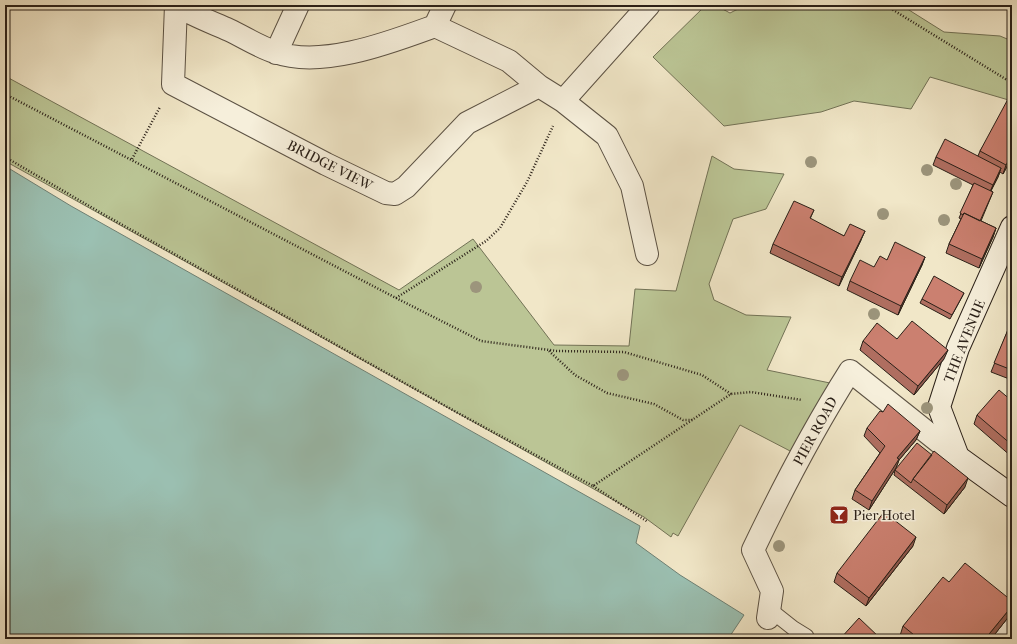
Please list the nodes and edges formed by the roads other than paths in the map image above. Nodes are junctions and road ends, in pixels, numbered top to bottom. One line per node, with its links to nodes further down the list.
1 (176, 5): 6 (street); 7 (street, BRIDGE VIEW)
2 (298, 5): 6 (street)
3 (445, 5): 5 (street)
4 (649, 5): 8 (street)
5 (435, 26): 6 (street); 7 (street)
6 (276, 53)
7 (539, 86): 8 (street)
8 (563, 101): 10 (street)
9 (1012, 228): 11 (street, THE AVENUE)
10 (647, 254)
11 (958, 457): 12 (street); 13 (street, PIER ROAD)
12 (1012, 496)
13 (769, 614): 15 (lane)
14 (1012, 624): 16 (lane)
15 (805, 639)
16 (1000, 639)

